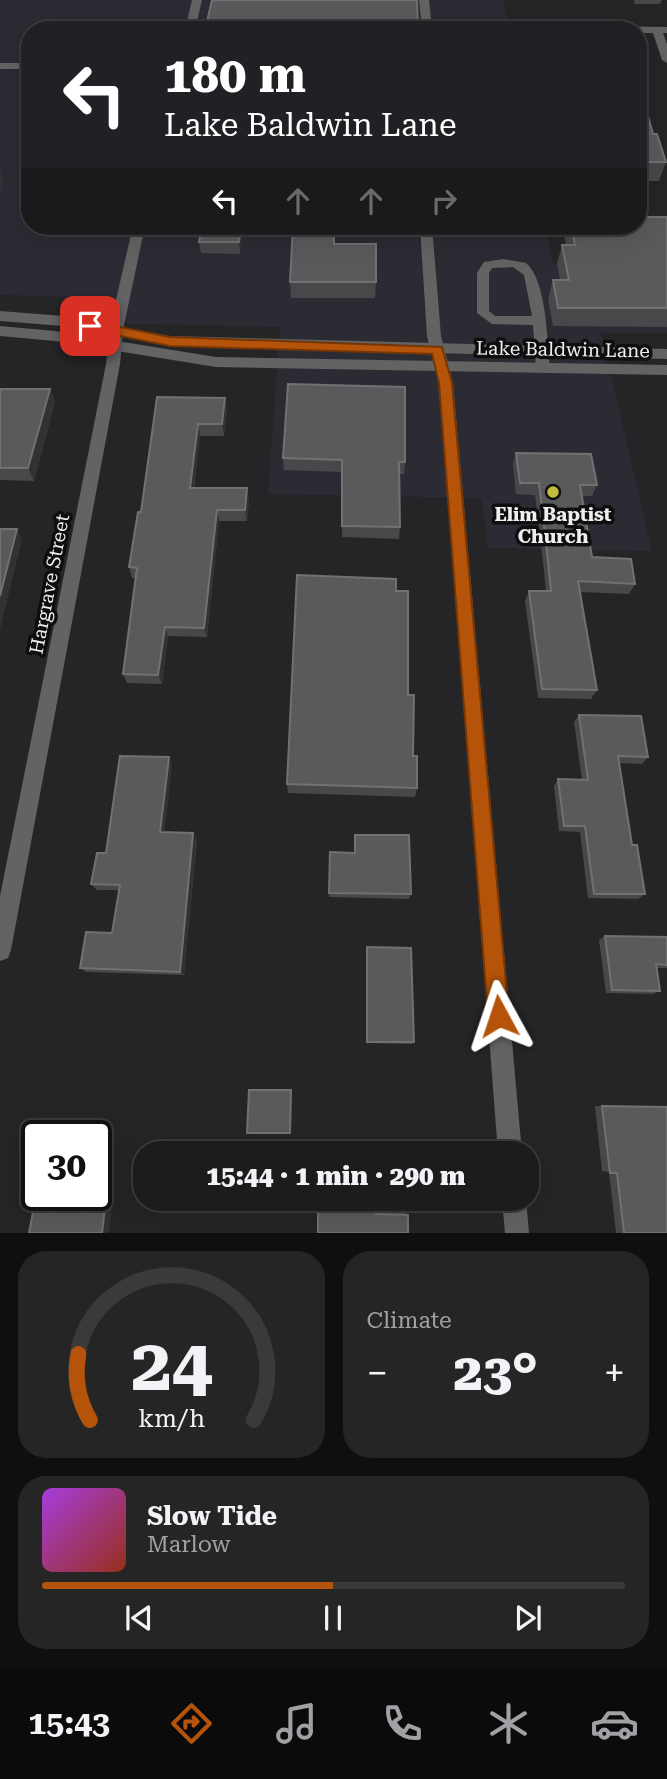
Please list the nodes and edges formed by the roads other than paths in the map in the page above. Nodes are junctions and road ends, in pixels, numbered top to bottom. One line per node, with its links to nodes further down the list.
1 (197, 0): 3 (lane)
2 (424, 0): 4 (lane)
3 (192, 21)
4 (426, 21)
5 (662, 30): 6 (street)
6 (667, 61)
7 (0, 66): 8 (lane)
8 (21, 66)
9 (137, 235): 14 (street, Hargrave Street)
10 (427, 235): 17 (street)
11 (0, 316): 14 (street, Lake Baldwin Lane)
12 (538, 321): 12 (lane); 15 (lane)
13 (0, 331): 14 (street, Lake Baldwin Lane)
14 (116, 338): 17 (street, Lake Baldwin Lane); 20 (street, Hargrave Street)
15 (541, 352): 16 (street, Lake Baldwin Lane); 17 (street, Lake Baldwin Lane); 18 (lane)
16 (667, 354)
17 (439, 358): 18 (street, Lake Baldwin Lane); 21 (street)
18 (543, 368): 19 (street, Lake Baldwin Lane)
19 (667, 370)
20 (0, 950)
21 (509, 1141)
22 (515, 1211): 23 (street)
23 (517, 1233)

